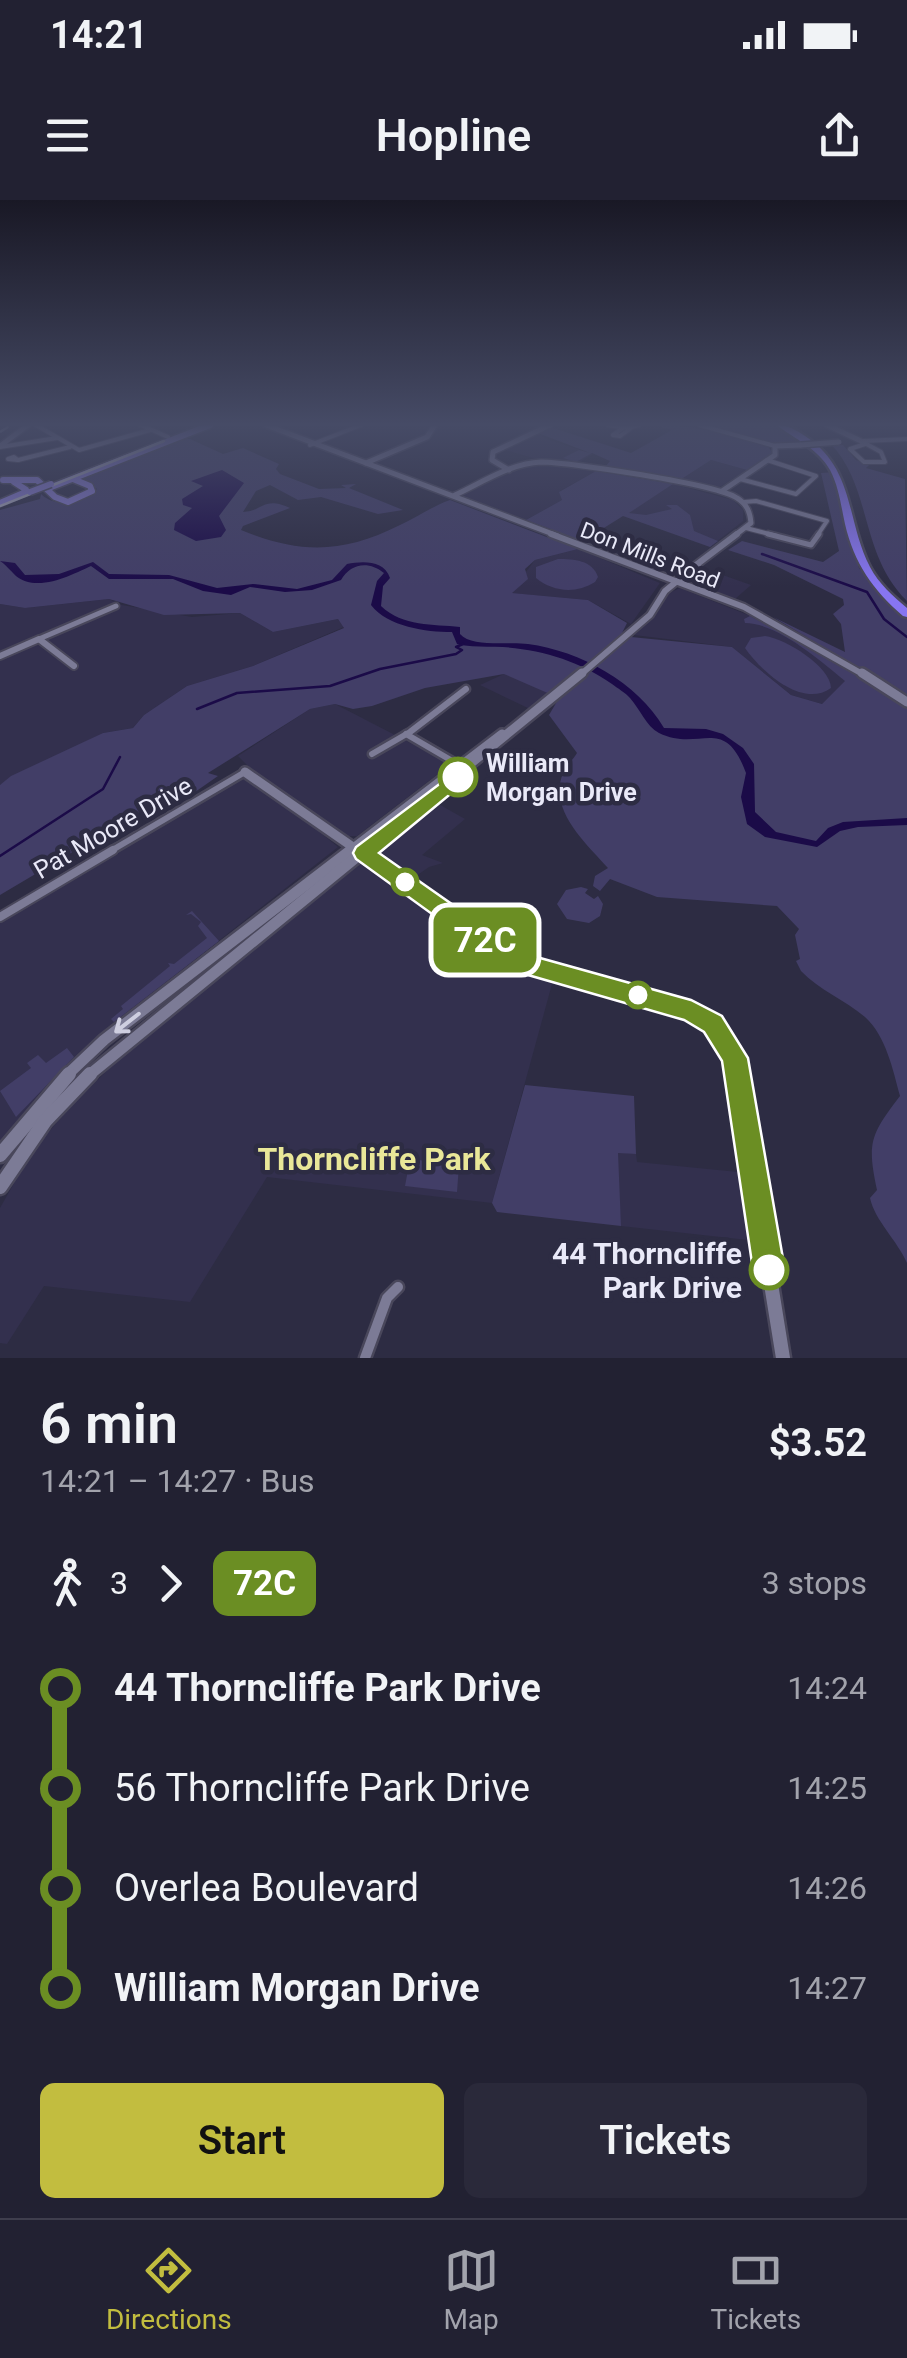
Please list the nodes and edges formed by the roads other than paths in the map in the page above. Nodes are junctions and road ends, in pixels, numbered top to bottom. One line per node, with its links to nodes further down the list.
1 (67, 479): 12 (main road)
2 (72, 479): 11 (main road); 12 (main road)
3 (404, 479): 18 (main road, Don Mills Road)
4 (406, 479): 14 (main road, Don Mills Road)
5 (485, 479): 14 (main road)
6 (656, 479): 13 (street)
7 (740, 479): 8 (street); 13 (main road)
8 (813, 479)
9 (839, 479): 21 (highway)
10 (847, 479): 20 (highway)
11 (2, 480): 16 (main road)
12 (50, 486): 16 (main road, bridge)
13 (722, 490): 15 (main road)
14 (453, 496): 18 (main road, Don Mills Road)
15 (744, 502): 17 (main road); 17 (street)
16 (0, 505)
17 (746, 528): 18 (main road)
18 (674, 581): 22 (street); 27 (main road, Don Mills Road)
19 (116, 606): 23 (street)
20 (907, 606)
21 (907, 614)
22 (627, 635): 30 (main road)
23 (40, 639): 24 (main road); 25 (street)
24 (0, 656)
25 (74, 666)
26 (465, 691): 28 (street)
27 (907, 702)
28 (406, 734): 29 (street); 30 (street)
29 (372, 754)
30 (463, 767): 32 (main road); 33 (main road)
31 (244, 772): 32 (main road); 34 (street, Pat Moore Drive)
32 (353, 846): 33 (main road); 35 (main road, one-way to 35)
33 (364, 853): 36 (main road); 39 (main road)
34 (0, 917)
35 (0, 1155)
36 (0, 1187)
37 (398, 1287): 38 (street)
38 (365, 1358)
39 (783, 1358)

